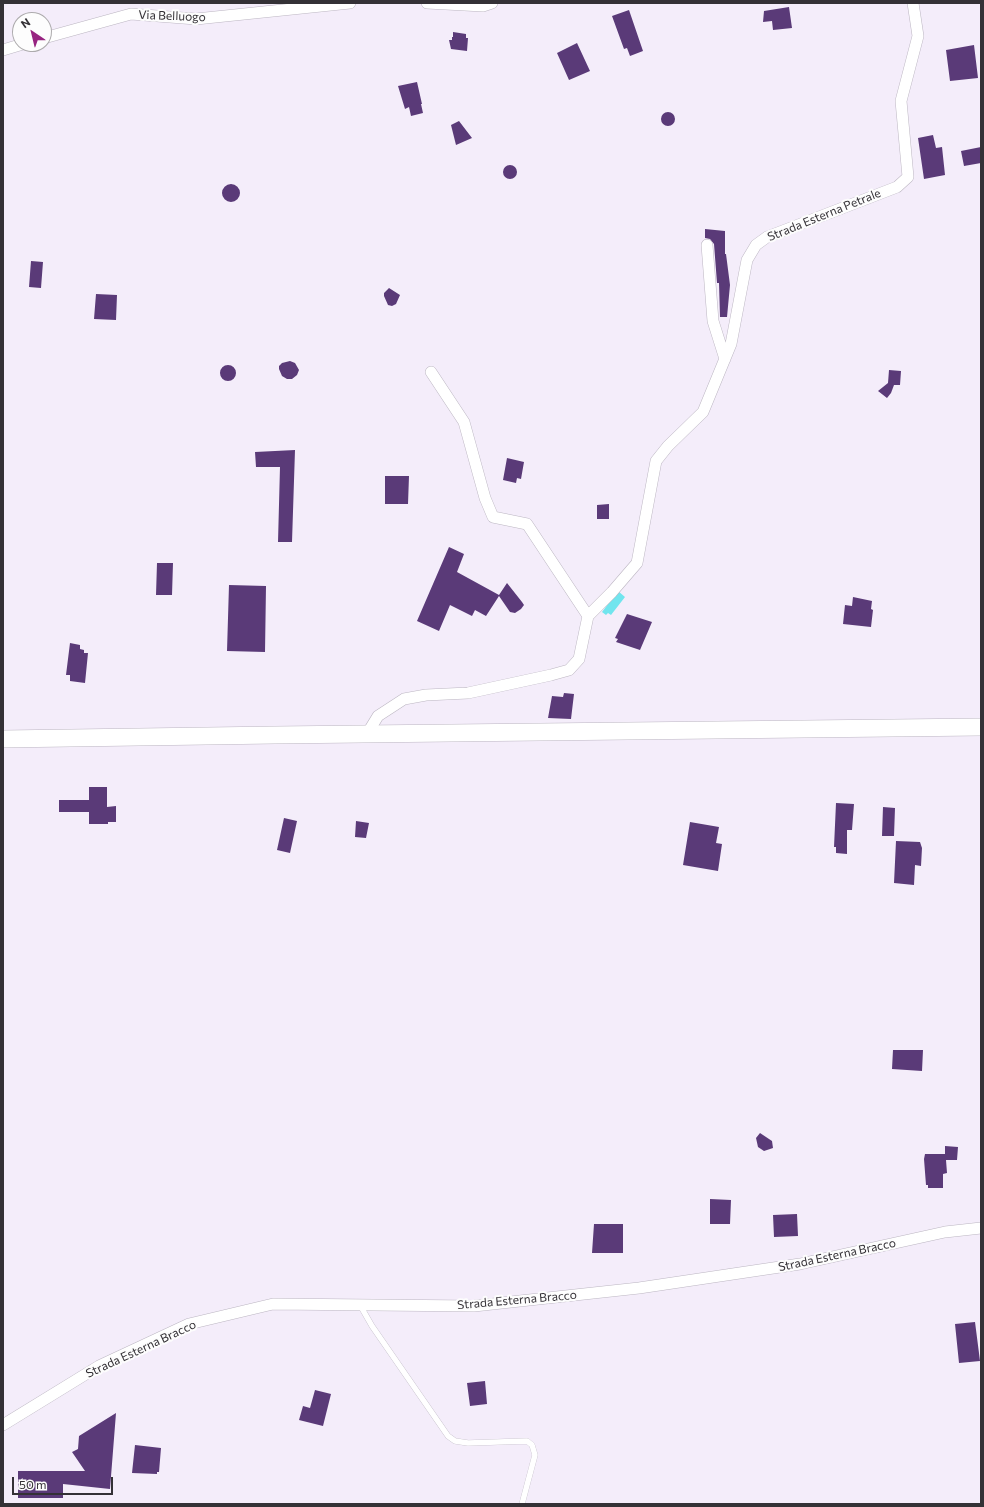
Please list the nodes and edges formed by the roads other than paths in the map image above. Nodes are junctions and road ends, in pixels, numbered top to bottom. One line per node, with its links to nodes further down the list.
1 (350, 3): 5 (street, Via Belluogo)
2 (427, 3): 3 (street)
3 (492, 3)
4 (913, 3): 7 (street, Strada Esterna Petrale)
5 (52, 36)
6 (707, 245): 7 (street)
7 (725, 359): 9 (street, Strada Esterna Petrale)
8 (431, 372): 9 (street)
9 (588, 616): 11 (street)
10 (981, 727): 11 (main road)
11 (367, 734): 12 (main road)
12 (3, 740)
13 (981, 1228): 14 (street, Strada Esterna Bracco)
14 (360, 1305): 15 (street, Strada Esterna Bracco); 16 (lane)
15 (3, 1425)
16 (522, 1504)

